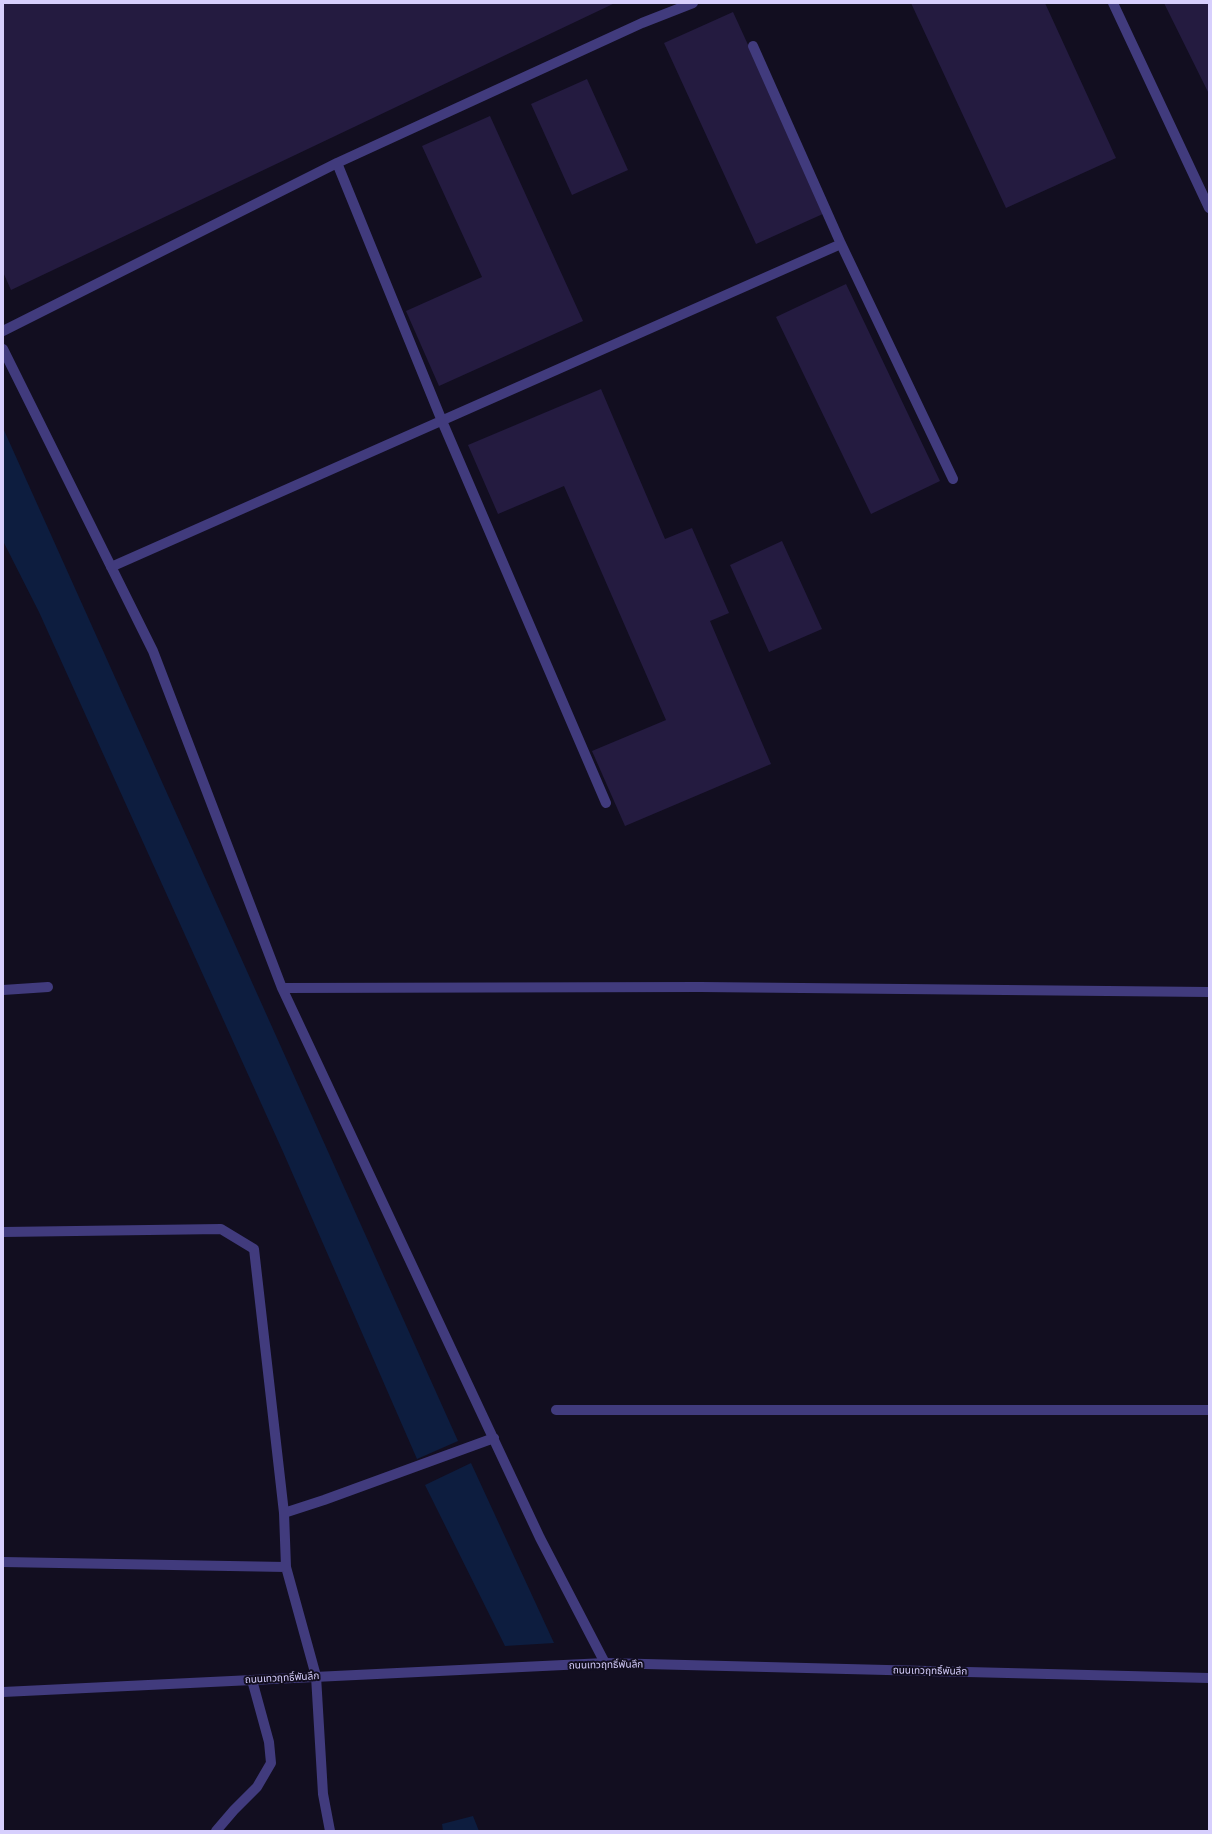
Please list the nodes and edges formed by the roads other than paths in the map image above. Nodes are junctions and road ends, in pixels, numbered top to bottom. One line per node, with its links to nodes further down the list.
1 (693, 3): 4 (street)
2 (1113, 3): 5 (street)
3 (753, 46): 6 (street)
4 (337, 163): 7 (street); 9 (street)
5 (1209, 208)
6 (841, 244): 9 (street); 10 (street)
7 (3, 331)
8 (3, 349): 11 (street)
9 (442, 421): 11 (street); 12 (street)
10 (953, 479)
11 (111, 567): 14 (street)
12 (606, 803)
13 (48, 988): 15 (street)
14 (282, 988): 16 (street); 20 (street)
15 (3, 990)
16 (1209, 992)
17 (3, 1232): 21 (street)
18 (556, 1410): 19 (street)
19 (1209, 1410)
20 (494, 1438): 21 (street); 24 (street)
21 (284, 1513): 23 (street)
22 (3, 1562): 23 (street)
23 (286, 1567): 25 (street)
24 (605, 1663): 25 (street, ถนนเทวฤทธิ์พันลึก); 26 (street, ถนนเทวฤทธิ์พันลึก)
25 (316, 1676): 27 (street, ถนนเทวฤทธิ์พันลึก); 30 (street)
26 (1209, 1678)
27 (252, 1680): 28 (street, ถนนเทวฤทธิ์พันลึก); 29 (street)
28 (3, 1692)
29 (216, 1831)
30 (330, 1831)

